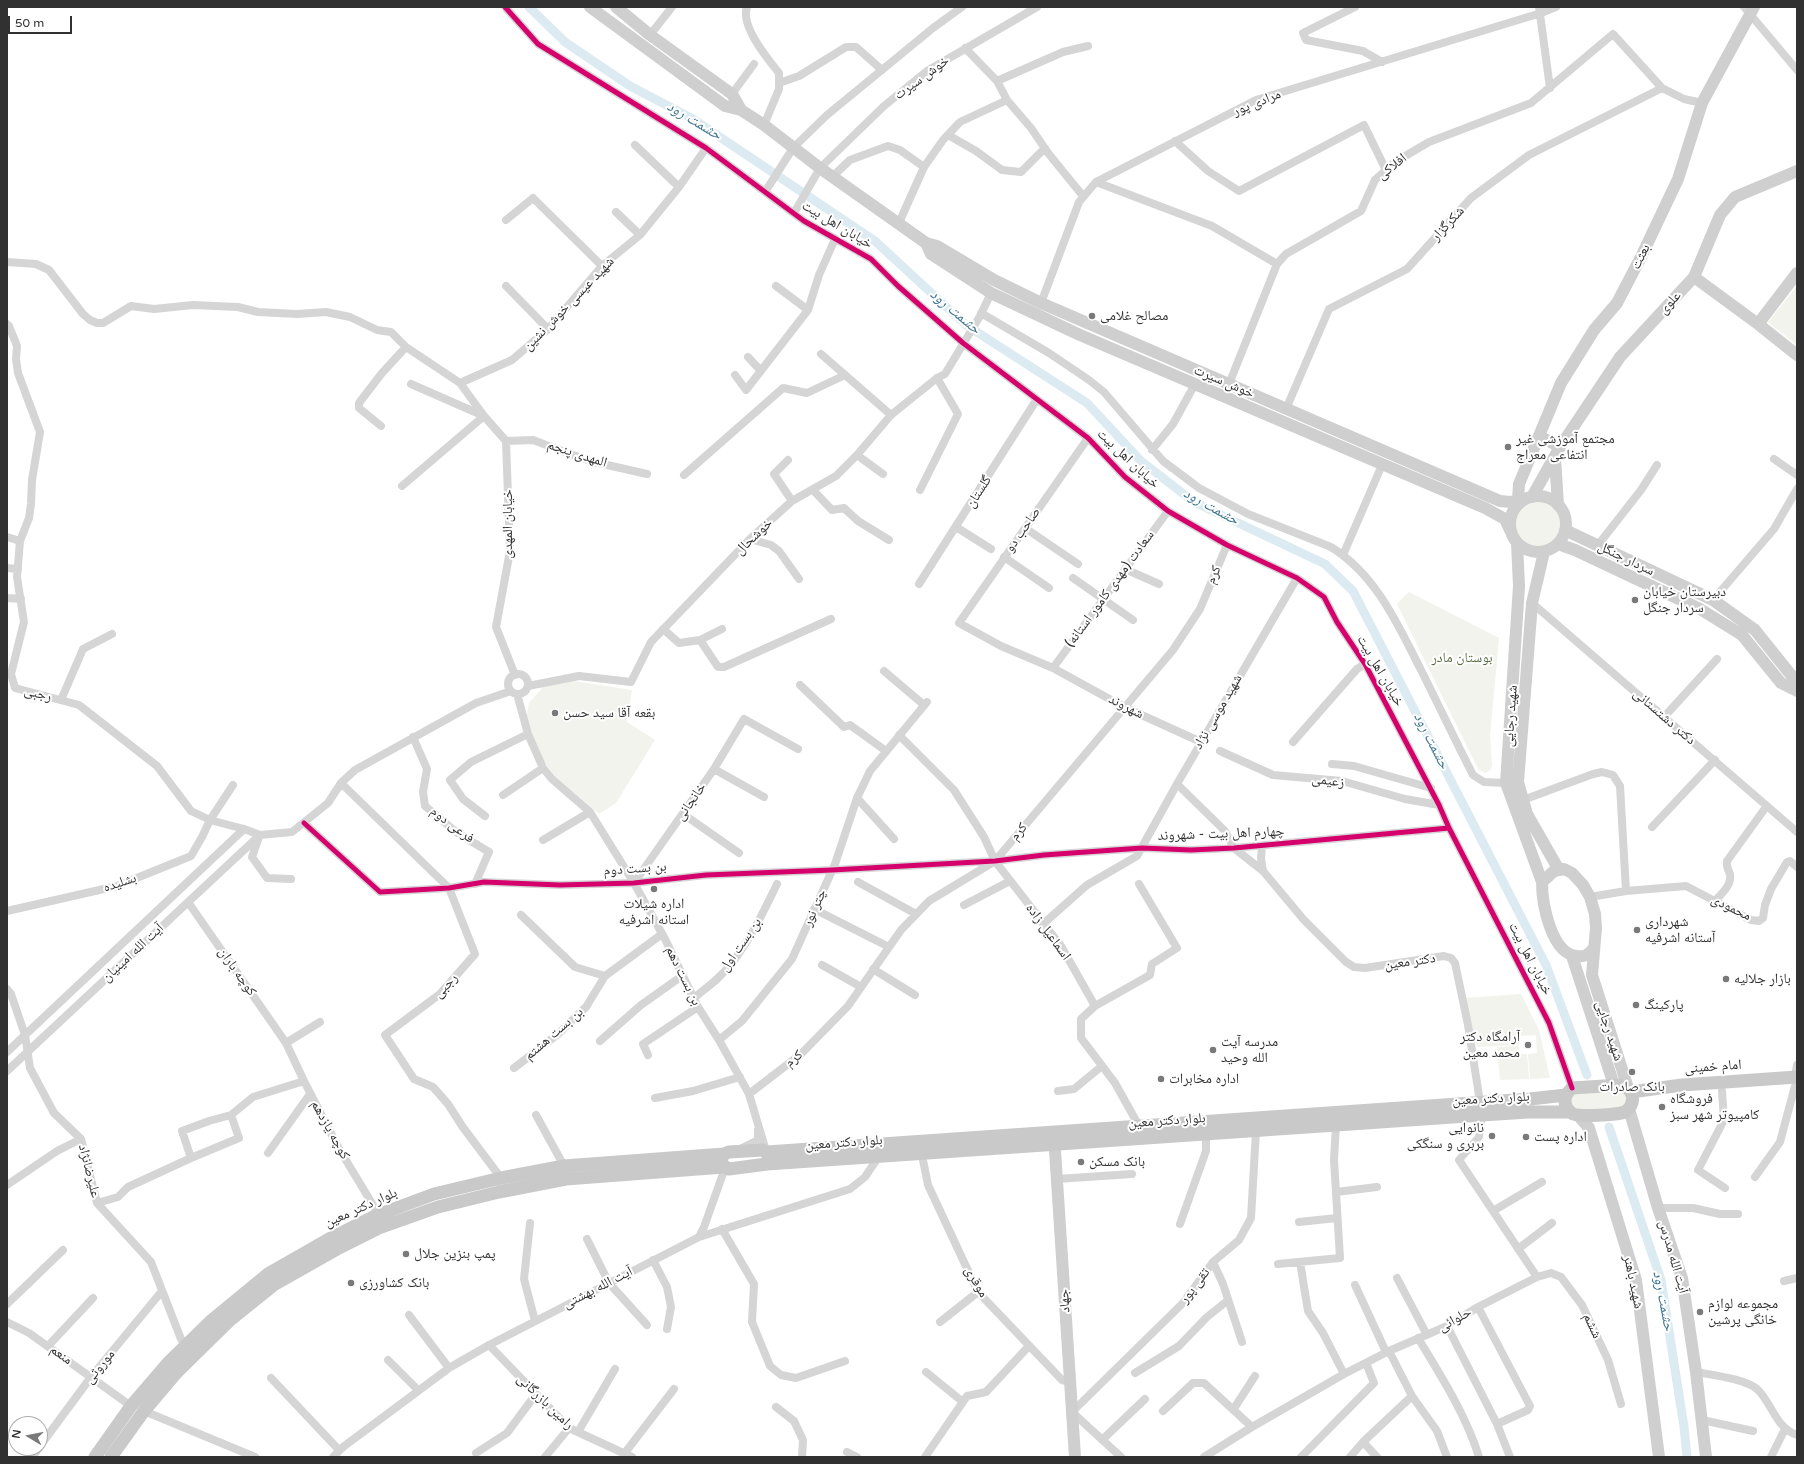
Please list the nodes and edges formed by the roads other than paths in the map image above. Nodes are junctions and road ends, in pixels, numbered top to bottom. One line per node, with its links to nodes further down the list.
1 (505, 7): 31 (street, خیابان اهل بیت)
2 (590, 7): 26 (main road, خوش سیرت)
3 (616, 7): 12 (main road, خوش سیرت)
4 (672, 7): 12 (street)
5 (747, 7): 20 (street)
6 (962, 7): 17 (street)
7 (1037, 7): 14 (street, خوش سیرت)
8 (1355, 7): 15 (street)
9 (1556, 7): 11 (street, مرادی پور)
10 (1750, 9): 18 (street); 25 (main road, بعثت)
11 (1540, 10): 15 (street, مرادی پور); 21 (street)
12 (650, 35): 23 (main road, خوش سیرت)
13 (1088, 46): 19 (street)
14 (965, 48): 19 (street); 35 (street, خوش سیرت)
15 (1382, 62): 29 (street, مرادی پور)
16 (754, 64): 23 (street)
17 (882, 70): 20 (street); 32 (street)
18 (1797, 70)
19 (997, 81): 24 (street)
20 (779, 83): 27 (street)
21 (1550, 88): 22 (street, افلاکی); 36 (street, افلاکی)
22 (1662, 88): 25 (street); 78 (street, شکرگزار)
23 (732, 94): 26 (main road, خوش سیرت)
24 (1007, 100): 28 (street); 33 (street)
25 (1702, 103): 82 (main road, بعثت)
26 (741, 110): 27 (main road, خوش سیرت)
27 (764, 125): 32 (main road, خوش سیرت)
28 (948, 135): 33 (street); 34 (street)
29 (1175, 141): 36 (street); 39 (street, مرادی پور)
30 (635, 145): 40 (street)
31 (706, 148): 40 (street, شهید عیسی خوش نشین); 41 (street, خیابان اهل بیت)
32 (793, 148): 35 (main road, خوش سیرت); 41 (street)
33 (1044, 148): 42 (street)
34 (924, 166): 38 (street); 46 (street)
35 (820, 168): 38 (main road, خوش سیرت); 44 (street)
36 (1386, 170): 51 (street, افلاکی)
37 (1797, 171): 54 (main road, علوی)
38 (832, 176): 46 (main road, خوش سیرت)
39 (1096, 182): 42 (street, مرادی پور); 51 (street)
40 (679, 187): 47 (street, شهید عیسی خوش نشین)
41 (765, 192): 44 (street, خیابان اهل بیت)
42 (1083, 196): 58 (street, مرادی پور)
43 (616, 212): 47 (street)
44 (794, 213): 48 (street, خیابان اهل بیت)
45 (506, 220): 52 (street)
46 (898, 225): 49 (main road, خوش سیرت)
47 (640, 235): 52 (street, شهید عیسی خوش نشین)
48 (835, 239): 59 (street); 64 (street, خیابان اهل بیت)
49 (926, 243): 57 (main road, خوش سیرت); 58 (main road, خوش سیرت)
50 (7, 262): 65 (street)
51 (1277, 264): 76 (street, افلاکی)
52 (602, 266): 63 (street, شهید عیسی خوش نشین)
53 (1797, 272): 62 (main road)
54 (1694, 277): 62 (main road); 86 (main road, علوی)
55 (506, 286): 63 (street)
56 (776, 286): 59 (street)
57 (991, 293): 60 (street, خوشحال); 75 (main road, خوش سیرت)
58 (1041, 303): 76 (main road, خوش سیرت)
59 (808, 310): 69 (street)
60 (981, 314): 64 (street, خوشحال); 85 (street)
61 (7, 324): 113 (street, رجبی)
62 (1758, 324): 67 (main road)
63 (548, 329): 73 (street, شهید عیسی خوش نشین)
64 (965, 340): 72 (street, خوشحال); 77 (street, خیابان اهل بیت)
65 (406, 347): 73 (street); 81 (street)
66 (821, 354): 71 (street)
67 (1797, 355)
68 (748, 357): 69 (street)
69 (761, 371): 70 (street)
70 (735, 375)
71 (845, 375): 79 (street); 94 (street)
72 (937, 378): 79 (street, خوشحال); 100 (street)
73 (460, 383): 80 (street)
74 (411, 384): 80 (street)
75 (1195, 384): 85 (street); 91 (main road, خوش سیرت)
76 (1229, 384): 78 (main road, خوش سیرت)
77 (1037, 399): 83 (street, خیابان اهل بیت); 106 (street, گلستان)
78 (1286, 409): 96 (main road, خوش سیرت)
79 (891, 415): 87 (street, خوشحال)
80 (484, 416): 84 (street); 97 (street)
81 (381, 426)
82 (1539, 436): 86 (main road); 102 (main road, بعثت)
83 (1088, 438): 105 (street, خیابان اهل بیت); 107 (street, صاحب دو)
84 (506, 441): 92 (street, المهدی پنجم); 149 (street, خيابان المهدی)
85 (1152, 450): 120 (street)
86 (1558, 452): 102 (main road, علوی); 104 (main road)
87 (857, 456): 93 (street); 99 (street, خوشحال)
88 (788, 460): 103 (street)
89 (1774, 460): 95 (street)
90 (1657, 465): 117 (street)
91 (1382, 466): 101 (main road, خوش سیرت); 120 (street)
92 (647, 474)
93 (883, 474)
94 (684, 475)
95 (1797, 475)
96 (1450, 479): 101 (main road); 102 (main road, خوش سیرت)
97 (402, 486)
98 (1797, 489): 135 (street)
99 (813, 490): 103 (street, خوشحال); 112 (street)
100 (920, 490)
101 (1444, 491): 108 (main road, خوش سیرت)
102 (1526, 498): 104 (main road); 108 (main road)
103 (792, 500): 111 (street, خوشحال)
104 (1558, 505): 109 (main road)
105 (1168, 511): 116 (street, خیابان اهل بیت); 125 (street, سعادت (مهدی کامور استانه))
106 (956, 527): 118 (street); 129 (street, گلستان)
107 (1025, 528): 121 (street, صاحب دو); 122 (street)
108 (1510, 530): 114 (main road)
109 (1565, 530): 115 (main road); 117 (main road, سردار جنگل)
110 (7, 537): 113 (street)
111 (750, 539): 128 (street); 140 (street, خوشحال)
112 (889, 540)
113 (20, 541): 124 (street, رجبی)
114 (1517, 543): 119 (main road); 171 (main road, شهید رجایی)
115 (1558, 544): 119 (main road); 153 (main road)
116 (1227, 545): 127 (street, خیابان اهل بیت); 156 (street, کرم)
117 (1598, 545): 135 (main road, سردار جنگل)
118 (991, 549)
119 (1544, 552): 136 (main road, شهید رجایی)
120 (1343, 555): 171 (street)
121 (1004, 557): 131 (street); 139 (street, صاحب دو)
122 (1078, 564)
123 (7, 568): 124 (street)
124 (18, 569): 133 (street, رجبی)
125 (1125, 569): 130 (street); 134 (street, سعادت (مهدی کامور استانه))
126 (1073, 578): 134 (street)
127 (1297, 578): 146 (street, خیابان اهل بیت); 161 (street, شهید موسی نژاد)
128 (799, 579)
129 (919, 584)
130 (1158, 584)
131 (1049, 588)
132 (7, 598): 133 (street)
133 (21, 599): 145 (street, رجبی)
134 (1102, 600): 138 (street); 147 (street, سعادت (مهدی کامور استانه))
135 (1713, 600): 150 (main road, سردار جنگل)
136 (1532, 603): 157 (street, دکتر دشتستانی); 178 (main road, شهید رجایی)
137 (831, 619): 143 (street)
138 (1133, 620)
139 (958, 623): 147 (street, شهروند)
140 (664, 629): 143 (street); 152 (street, خوشحال)
141 (722, 629): 143 (street)
142 (112, 634): 155 (street)
143 (700, 640)
144 (1716, 659): 157 (street)
145 (11, 661): 155 (street, رجبی)
146 (1365, 664): 162 (street); 174 (street, خیابان اهل بیت)
147 (1053, 668): 156 (street, شهروند)
148 (884, 671): 159 (street, چتر نور)
149 (515, 675): 152 (street); 154 (street)
150 (1797, 678)
151 (800, 685): 165 (street)
152 (528, 686): 154 (street)
153 (1797, 691)
154 (514, 692): 158 (street, بن بست دهم); 160 (street, رجبی)
155 (61, 700): 184 (street, رجبی)
156 (1124, 707): 161 (street, شهروند); 197 (street, کرم)
157 (1664, 717): 166 (street, دکتر دشتستانی)
158 (528, 734): 168 (street, بن بست دهم); 183 (street)
159 (899, 735): 165 (street, چتر نور); 197 (street, اسماعیل زاده)
160 (414, 737): 170 (street, رجبی); 207 (street, فرعی دوم)
161 (1201, 742): 172 (street, شهید موسی نژاد)
162 (1293, 742)
163 (798, 749): 169 (street, خانجانی)
164 (1220, 751): 179 (street, زعیمی)
165 (886, 752): 177 (street, چتر نور)
166 (1715, 760): 180 (street, دکتر دشتستانی); 186 (street)
167 (1332, 764): 174 (street)
168 (543, 768): 175 (street); 181 (street, بن بست دهم)
169 (714, 768): 176 (street); 182 (street, خانجانی)
170 (341, 782): 185 (street, رجبی); 210 (street, رجبی)
171 (1506, 783): 205 (main road, شهید رجایی)
172 (1177, 784): 194 (street, شهید موسی نژاد); 195 (street)
173 (233, 785): 184 (street, بشلیده)
174 (1431, 788): 179 (street, خیابان اهل بیت)
175 (503, 795)
176 (764, 797)
177 (857, 798): 191 (street); 199 (street, چتر نور)
178 (1523, 800): 201 (main road, شهید رجایی); 211 (street)
179 (1439, 805): 187 (street, خیابان اهل بیت)
180 (1766, 807): 189 (street, دکتر دشتستانی); 213 (street)
181 (590, 812): 192 (street); 206 (street, بن بست دهم)
182 (683, 814): 196 (street); 206 (street, خانجانی)
183 (485, 816)
184 (210, 820): 188 (street, رجبی); 217 (street, بشلیده)
185 (304, 823): 190 (street, رجبی); 210 (street, بن بست دوم)
186 (1652, 827)
187 (1449, 828): 193 (street, چهارم اهل بیت - شهروند); 251 (street, خیابان اهل بیت)
188 (244, 829): 190 (street, رجبی); 236 (street, آیت الله امینیان)
189 (1796, 830)
190 (260, 835): 202 (street); 214 (street, آیت الله امینیان)
191 (894, 839)
192 (543, 840)
193 (1262, 847): 195 (street, چهارم اهل بیت - شهروند); 200 (street)
194 (1142, 848): 195 (street, چهارم اهل بیت - شهروند); 197 (street, چهارم اهل بیت - شهروند); 220 (street, شهید موسی نژاد)
195 (1234, 848): 200 (street, دکتر معین)
196 (739, 853)
197 (995, 861): 199 (street, بن بست دوم); 203 (street, اسماعیل زاده); 218 (street, کرم)
198 (1797, 867): 213 (street, محمودی)
199 (832, 870): 206 (street, بن بست دوم); 216 (street, چتر نور)
200 (1263, 870): 257 (street, دکتر معین)
201 (1559, 870): 205 (main road); 212 (main road, شهید رجایی)
202 (291, 879)
203 (1010, 881): 215 (street); 220 (street, اسماعیل زاده)
204 (858, 882): 218 (street)
205 (1542, 882): 224 (main road, شهید رجایی)
206 (634, 883): 207 (street, بن بست دوم); 221 (street, بن بست دهم)
207 (475, 884): 210 (street, بن بست دوم)
208 (777, 884): 232 (street, بن بست اول)
209 (1139, 884): 233 (street)
210 (449, 888): 278 (street, رجبی)
211 (1626, 891): 212 (street, محمودی); 213 (street, محمودی)
212 (1590, 897): 223 (main road, شهید رجایی)
213 (1716, 900)
214 (188, 902): 239 (street, کوچه باران); 240 (street, آیت الله امینیان)
215 (964, 905)
216 (814, 910): 222 (street); 237 (street, چتر نور)
217 (7, 911)
218 (916, 914): 222 (street, کرم)
219 (521, 915): 227 (street)
220 (1043, 924): 233 (street, اسماعیل زاده)
221 (662, 934): 227 (street, بن بست هشتم); 228 (street, بن بست دهم)
222 (889, 946): 226 (street, کرم)
223 (1593, 949): 224 (main road); 255 (main road, شهید رجایی)
224 (1572, 956): 249 (main road, شهید رجایی)
225 (822, 965): 229 (street)
226 (873, 969): 229 (street, کرم); 231 (street)
227 (605, 976): 244 (street, بن بست هشتم)
228 (682, 976): 232 (street, بن بست دهم); 238 (street)
229 (861, 987): 254 (street, کرم)
230 (7, 990): 236 (street, علیرضانژاد)
231 (915, 995)
232 (694, 998): 234 (street, بن بست دهم)
233 (1095, 1006): 243 (street)
234 (698, 1007): 237 (street, بن بست دهم); 242 (street)
235 (320, 1022): 239 (street)
236 (24, 1035): 240 (street, علیرضانژاد); 241 (street, آیت الله امینیان)
237 (719, 1040): 246 (street, بن بست دهم)
238 (600, 1041)
239 (286, 1043): 248 (street, کوچه یازدهم)
240 (27, 1051): 245 (street, آیت الله امینیان); 268 (street, علیرضانژاد)
241 (7, 1052)
242 (648, 1055)
243 (1102, 1066): 250 (street); 264 (street)
244 (514, 1068)
245 (7, 1071)
246 (740, 1077): 254 (street, بن بست دهم); 256 (street)
247 (1796, 1078): 252 (main road, امام خمینی); 255 (main road, امام خمینی); 277 (street)
248 (304, 1081): 253 (street, کوچه یازدهم); 259 (street)
249 (1614, 1085): 251 (main road, بلوار دکتر معین); 255 (main road, بلوار دکتر معین)
250 (1058, 1091)
251 (1569, 1092): 257 (main road, بلوار دکتر معین); 258 (main road)
252 (1722, 1092): 255 (main road, امام خمینی); 283 (street)
253 (310, 1094): 269 (street); 289 (street, کوچه یازدهم)
254 (749, 1094): 262 (street, بن بست دهم)
255 (1630, 1097): 258 (main road, بلوار دکتر معین); 286 (main road, آیت الله مدرس)
256 (655, 1098)
257 (1480, 1102): 264 (main road, بلوار دکتر معین)
258 (1574, 1113): 261 (main road, بلوار دکتر معین); 389 (main road, شهید باهنر)
259 (232, 1115): 273 (street); 273 (street)
260 (536, 1115): 275 (street)
261 (1482, 1115): 263 (main road, بلوار دکتر معین); 287 (street)
262 (758, 1121): 271 (street, بن بست دهم); 274 (street)
263 (1336, 1125): 265 (main road, بلوار دکتر معین); 284 (street)
264 (1139, 1126): 267 (main road, بلوار دکتر معین)
265 (1256, 1130): 266 (main road, بلوار دکتر معین); 301 (street, تقی پور)
266 (1206, 1134): 267 (main road, بلوار دکتر معین); 294 (street)
267 (1055, 1138): 270 (main road, بلوار دکتر معین); 271 (main road, بلوار دکتر معین); 279 (main road, جهاد)
268 (81, 1139): 281 (street); 285 (street, علیرضانژاد)
269 (268, 1153)
270 (922, 1155): 272 (main road, بلوار دکتر معین); 311 (street, موقری)
271 (767, 1156): 272 (main road, بلوار دکتر معین); 274 (main road); 274 (main road)
272 (879, 1156): 295 (street, آیت الله بهشتی)
273 (191, 1158): 285 (street)
274 (727, 1160): 275 (main road, بلوار دکتر معین); 296 (street); 354 (main road, بلوار دکتر معین)
275 (564, 1166): 278 (main road, بلوار دکتر معین)
276 (1132, 1174): 279 (street)
277 (1756, 1177)
278 (501, 1178): 289 (main road, بلوار دکتر معین)
279 (1057, 1179): 343 (main road, جهاد)
280 (1542, 1182): 287 (street)
281 (7, 1185)
282 (1377, 1187): 284 (street)
283 (1726, 1188)
284 (1336, 1192): 290 (street)
285 (97, 1204): 310 (street, علیرضانژاد)
286 (1658, 1208): 288 (street); 337 (main road, آیت الله مدرس)
287 (1493, 1212): 298 (street)
288 (1738, 1214)
289 (379, 1215): 326 (main road, بلوار دکتر معین)
290 (1338, 1218): 291 (street); 302 (street)
291 (1298, 1222)
292 (530, 1223): 317 (street)
293 (1552, 1223): 298 (street)
294 (1180, 1224)
295 (722, 1229): 296 (street, آیت الله بهشتی); 332 (street)
296 (699, 1237): 300 (street, آیت الله بهشتی)
297 (586, 1239): 308 (street)
298 (1518, 1249): 304 (street)
299 (63, 1250): 314 (street)
300 (653, 1260): 308 (street, آیت الله بهشتی); 322 (street)
301 (1213, 1262): 313 (street); 356 (street, تقی پور)
302 (1300, 1262): 303 (street); 339 (street)
303 (1278, 1264)
304 (1537, 1277): 315 (street, حلوائی); 350 (street, ششم)
305 (1397, 1278): 323 (street)
306 (1797, 1278): 307 (street)
307 (1784, 1280)
308 (609, 1282): 317 (street, آیت الله بهشتی); 320 (street)
309 (1355, 1285): 330 (street)
310 (162, 1291): 326 (street, علیرضانژاد); 341 (street, موروثی)
311 (978, 1292): 319 (street); 329 (street, موقری)
312 (93, 1298): 328 (street)
313 (1227, 1301): 325 (street); 338 (street)
314 (7, 1304)
315 (1478, 1307): 321 (street, حلوائی); 358 (street)
316 (409, 1315): 334 (street)
317 (535, 1321): 327 (street, آیت الله بهشتی)
318 (7, 1322): 328 (street, منعم)
319 (940, 1322)
320 (647, 1325)
321 (1447, 1326): 323 (street, حلوائی); 358 (street)
322 (667, 1329)
323 (1427, 1335): 324 (street, حلوائی)
324 (1418, 1338): 330 (street, حلوائی); 387 (street)
325 (1242, 1342)
326 (185, 1345): 351 (main road, بلوار دکتر معین)
327 (489, 1345): 334 (street, آیت الله بهشتی); 346 (street, رامین بازرگانی)
328 (48, 1346): 341 (street, منعم)
329 (1028, 1347): 343 (street, موقری); 349 (street)
330 (1387, 1351): 333 (street, حلوائی); 347 (street)
331 (388, 1360): 345 (street)
332 (845, 1361)
333 (1366, 1363): 339 (street, حلوائی); 383 (street)
334 (449, 1368): 345 (street, آیت الله بهشتی)
335 (615, 1369): 363 (street)
336 (926, 1372): 349 (street)
337 (1696, 1372): 357 (main road, آیت الله مدرس); 361 (street)
338 (1136, 1373)
339 (1344, 1374): 359 (street, حلوائی)
340 (1255, 1376): 353 (street)
341 (91, 1377): 351 (street, منعم); 364 (street, موروثی)
342 (271, 1378): 368 (street)
343 (1070, 1382): 356 (main road, جهاد)
344 (674, 1389): 371 (street)
345 (418, 1390): 368 (street, آیت الله بهشتی)
346 (536, 1394): 360 (street, رامین بازرگانی); 370 (street)
347 (1412, 1396): 367 (street); 386 (street)
348 (1145, 1399): 366 (street)
349 (963, 1402): 380 (street)
350 (1621, 1404)
351 (131, 1406): 373 (main road, بلوار دکتر معین)
352 (776, 1408): 378 (street)
353 (1233, 1410): 355 (street); 359 (street)
354 (144, 1411): 374 (main road, بلوار دکتر معین); 375 (street)
355 (1163, 1411)
356 (1072, 1412): 366 (street); 372 (main road, جهاد)
357 (1702, 1420): 362 (street); 390 (main road, آیت الله مدرس)
358 (1497, 1424): 388 (street)
359 (1252, 1427): 382 (street, حلوائی)
360 (569, 1428): 363 (street, رامین بازرگانی); 377 (street)
361 (1786, 1429): 365 (street); 391 (street)
362 (1753, 1431)
363 (578, 1432): 371 (street, رامین بازرگانی)
364 (48, 1435)
365 (1797, 1435)
366 (1102, 1440): 381 (street)
367 (1363, 1442): 384 (street); 385 (street)
368 (339, 1450): 376 (street, آیت الله بهشتی)
369 (847, 1452): 379 (street)
370 (476, 1453)
371 (628, 1455)
372 (1073, 1456)
373 (95, 1457)
374 (110, 1457)
375 (255, 1457)
376 (333, 1457)
377 (545, 1457)
378 (802, 1457)
379 (857, 1457)
380 (925, 1457)
381 (1121, 1457)
382 (1204, 1457)
383 (1301, 1457)
384 (1350, 1457)
385 (1378, 1457)
386 (1447, 1457)
387 (1478, 1457)
388 (1510, 1457)
389 (1659, 1457)
390 (1706, 1457)
391 (1771, 1457)

